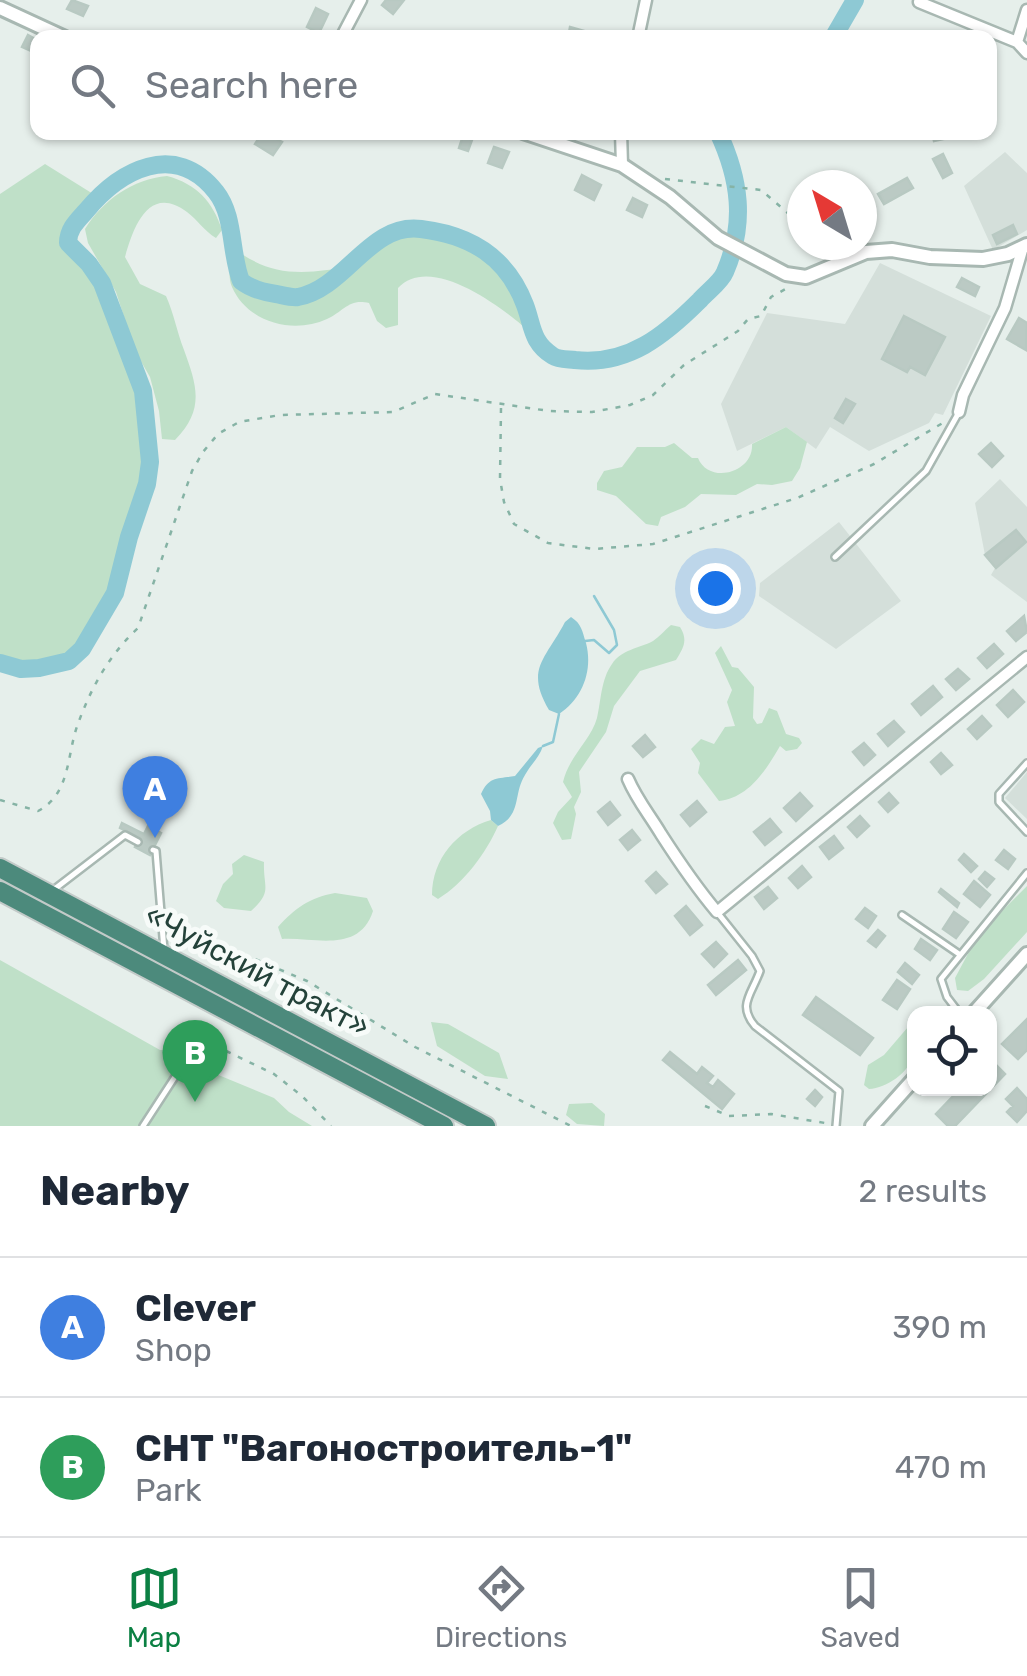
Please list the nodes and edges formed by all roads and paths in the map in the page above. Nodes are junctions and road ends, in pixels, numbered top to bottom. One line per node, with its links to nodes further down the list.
1 (361, 0): 7 (street)
2 (646, 0): 8 (street)
3 (919, 2): 9 (street)
4 (0, 8): 6 (street)
5 (1027, 10): 11 (street)
6 (48, 30)
7 (345, 30)
8 (640, 30)
9 (988, 30)
10 (997, 34): 11 (street)
11 (1017, 42): 12 (street)
12 (1027, 53)
13 (547, 140): 15 (street)
14 (621, 140): 15 (street)
15 (622, 165): 16 (street)
16 (639, 175): 17 (path); 19 (street)
17 (787, 212)
18 (1025, 246): 19 (street); 21 (street)
19 (806, 277): 20 (path)
20 (501, 407): 21 (path); 26 (path)
21 (959, 412): 22 (lane)
22 (835, 557)
23 (1027, 657): 34 (street)
24 (1027, 764): 27 (lane)
25 (628, 779): 34 (street)
26 (0, 800)
27 (1027, 832)
28 (138, 842): 33 (lane)
29 (153, 850): 36 (lane)
30 (0, 868): 33 (highway, «Чуйский тракт»)
31 (1027, 873): 38 (lane)
32 (0, 891): 48 (highway, «Чуйский тракт»)
33 (49, 893): 37 (highway, «Чуйский тракт»)
34 (717, 912): 52 (lane)
35 (902, 915): 38 (lane)
36 (161, 926): 37 (lane); 50 (path)
37 (164, 953): 49 (highway, «Чуйский тракт»)
38 (959, 954): 40 (lane)
39 (1027, 954): 41 (street)
40 (954, 1006)
41 (979, 1006)
42 (182, 1066): 46 (lane); 47 (path)
43 (907, 1086): 53 (street)
44 (705, 1106): 45 (path)
45 (812, 1122): 51 (path); 52 (path)
46 (143, 1126)
47 (331, 1126)
48 (444, 1126)
49 (486, 1126)
50 (570, 1126)
51 (808, 1126)
52 (835, 1126)
53 (872, 1126)

